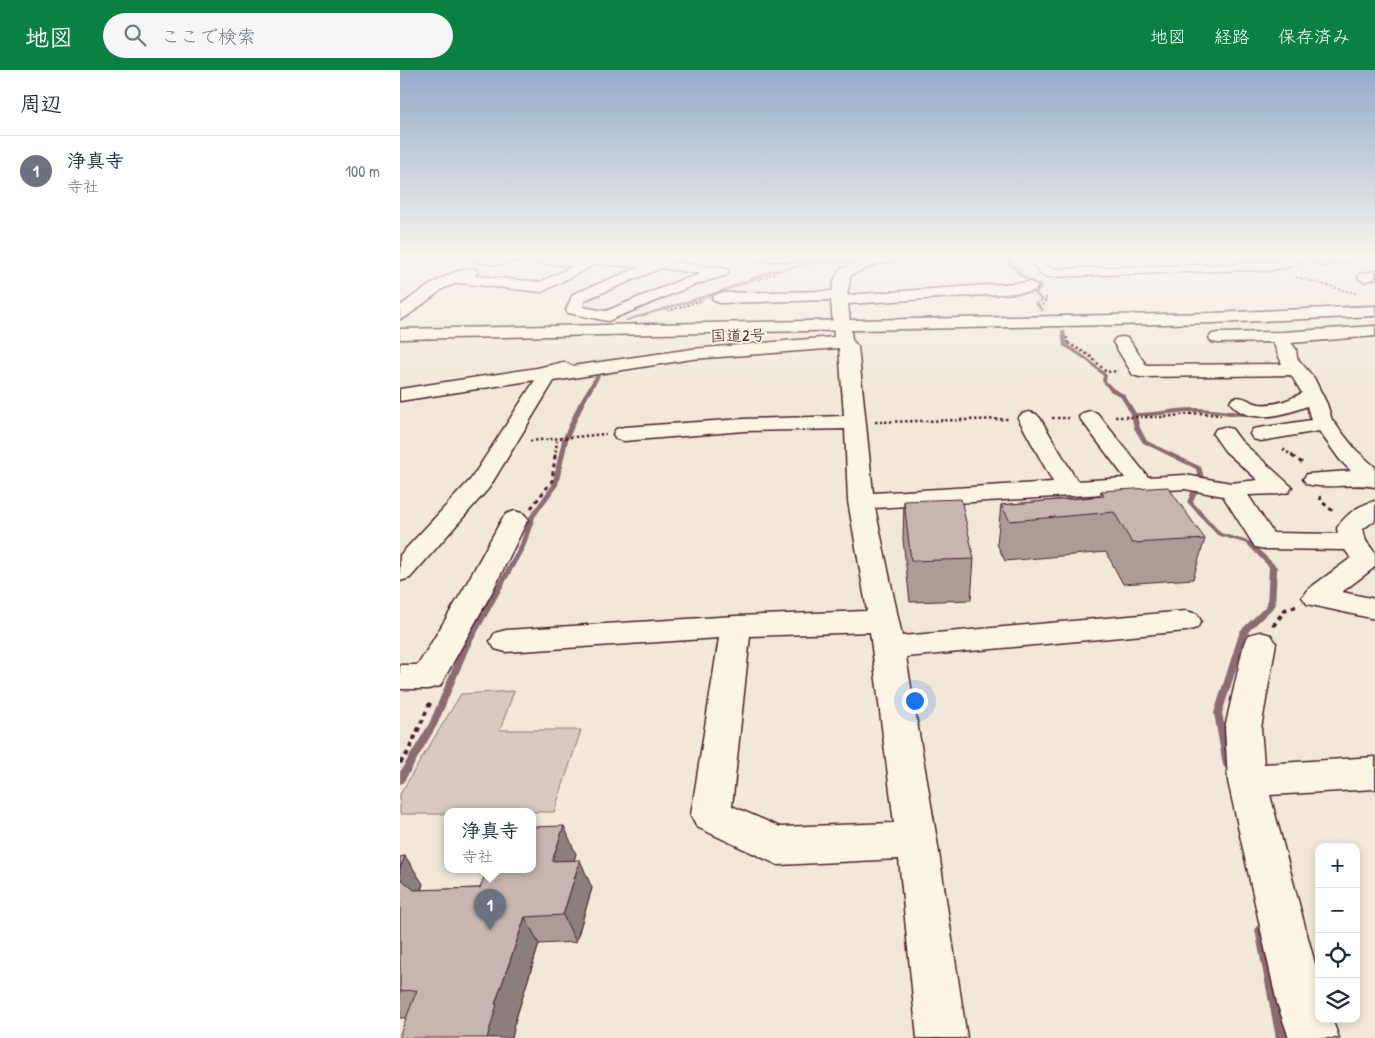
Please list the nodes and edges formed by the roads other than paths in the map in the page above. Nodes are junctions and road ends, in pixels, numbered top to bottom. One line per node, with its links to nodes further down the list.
1 (416, 302): 6 (main road)
2 (576, 302): 3 (main road)
3 (641, 302)
4 (840, 302): 10 (main road)
5 (1370, 304): 10 (main road, 国道2号)
6 (400, 314)
7 (1375, 321): 10 (main road, 国道2号)
8 (1375, 331): 12 (main road)
9 (656, 333): 10 (main road, 国道2号); 11 (main road, 国道2号); 15 (main road, 国道2号); 17 (main road)
10 (843, 333): 17 (main road); 23 (main road)
11 (400, 334)
12 (1283, 337): 13 (main road); 16 (main road)
13 (1218, 338)
14 (1122, 342): 16 (main road)
15 (400, 343)
16 (1296, 369): 19 (main road)
17 (542, 375): 18 (main road); 37 (main road)
18 (400, 395)
19 (1312, 396): 20 (main road); 24 (main road)
20 (1240, 402)
21 (1090, 417): 30 (main road)
22 (1029, 418): 31 (main road)
23 (854, 422): 25 (main road); 33 (main road)
24 (1324, 424): 27 (main road); 28 (main road)
25 (624, 434)
26 (1224, 434): 32 (main road)
27 (1261, 434)
28 (1371, 472): 29 (main road)
29 (1315, 479)
30 (1142, 485): 31 (main road); 32 (main road)
31 (1068, 489): 33 (main road)
32 (1232, 490): 36 (main road)
33 (862, 501): 41 (main road)
34 (1375, 509): 36 (main road)
35 (515, 519): 44 (main road)
36 (1353, 542): 38 (main road)
37 (400, 572)
38 (1375, 609)
39 (1186, 621): 41 (main road)
40 (736, 626): 41 (main road); 42 (main road); 47 (main road)
41 (886, 635): 47 (main road)
42 (506, 641)
43 (1260, 643): 46 (main road)
44 (400, 677)
45 (1375, 773): 46 (main road)
46 (1247, 781): 49 (main road)
47 (917, 840): 48 (main road)
48 (942, 1038)
49 (1314, 1038)

